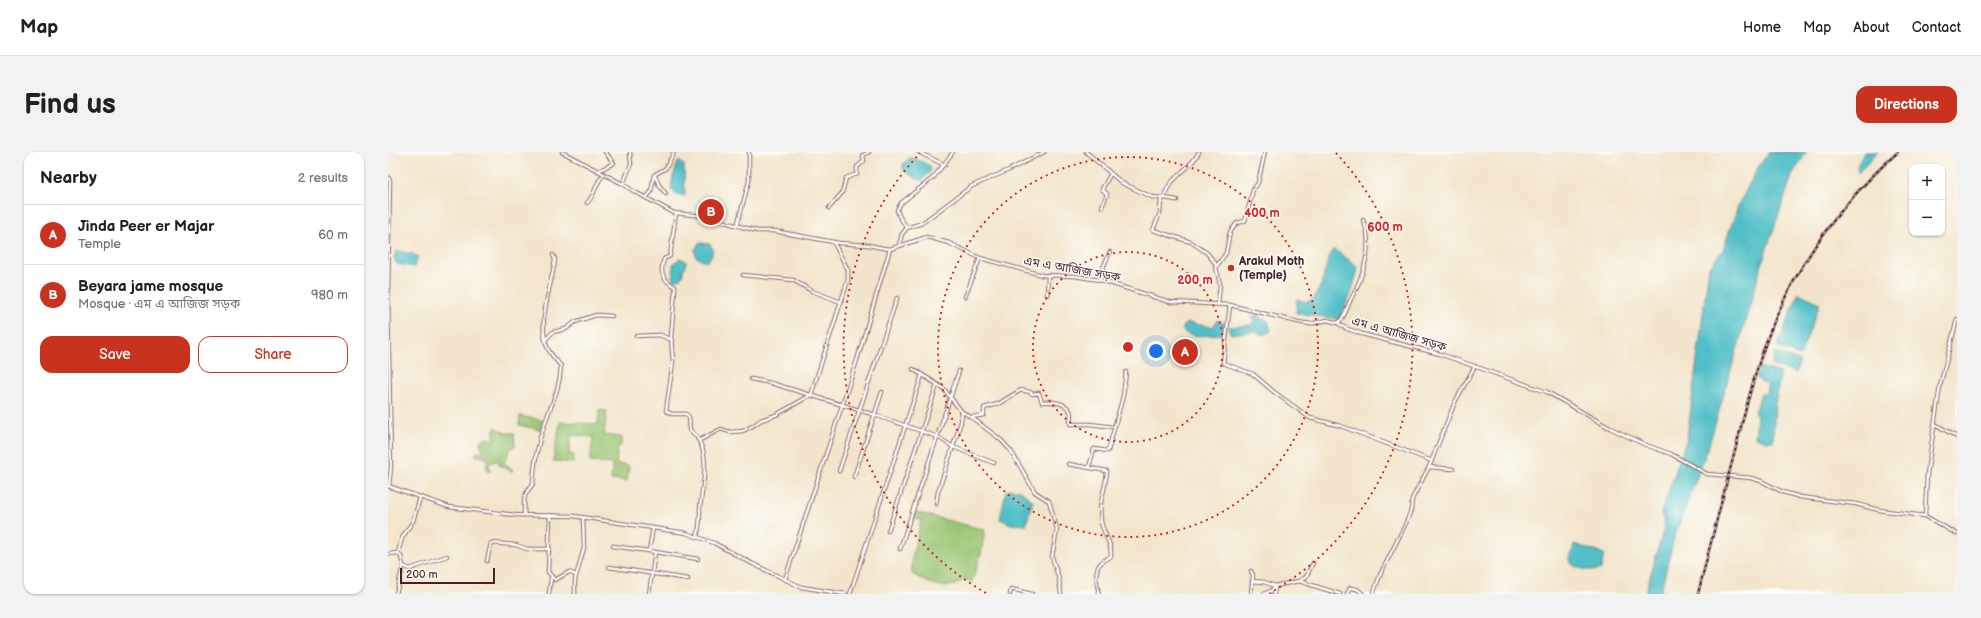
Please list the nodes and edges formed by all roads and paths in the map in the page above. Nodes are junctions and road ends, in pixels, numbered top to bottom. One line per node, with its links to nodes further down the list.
1 (562, 152): 14 (street, এম এ আজিজ সড়ক)
2 (605, 152): 14 (street)
3 (630, 152): 19 (street)
4 (674, 152): 15 (street)
5 (749, 152): 29 (street)
6 (869, 152): 26 (street)
7 (918, 152): 13 (street)
8 (953, 152): 13 (street)
9 (1044, 152): 30 (street)
10 (1086, 152): 16 (street)
11 (1199, 152): 22 (street)
12 (1265, 152): 37 (street)
13 (945, 165): 30 (street)
14 (597, 171): 19 (street, এম এ আজিজ সড়ক)
15 (654, 175): 20 (street); 21 (street)
16 (1110, 175): 22 (street); 25 (street)
17 (603, 176): 24 (street)
18 (388, 177): 41 (street)
19 (623, 184): 21 (street, এম এ আজিজ সড়ক)
20 (666, 194)
21 (646, 198): 27 (street, এম এ আজিজ সড়ক)
22 (1162, 198): 23 (street); 37 (street)
23 (1177, 200)
24 (587, 203)
25 (1102, 207)
26 (828, 208)
27 (676, 213): 29 (street, এম এ আজিজ সড়ক); 54 (street)
28 (1363, 220): 50 (street)
29 (737, 226): 31 (street, এম এ আজিজ সড়ক)
30 (907, 228): 32 (street)
31 (834, 242): 33 (street, এম এ আজিজ সড়ক); 45 (street)
32 (899, 245): 33 (street, এম এ আজিজ সড়ক); 36 (street, এম এ আজিজ সড়ক)
33 (890, 248): 65 (street)
34 (1110, 252): 40 (street)
35 (553, 254): 53 (street)
36 (980, 258): 39 (street, এম এ আজিজ সড়ক); 43 (street)
37 (1216, 268): 46 (street)
38 (743, 275): 45 (street)
39 (1048, 276): 40 (street, এম এ আজিজ সড়ক); 42 (street)
40 (1100, 280): 46 (street, এম এ আজিজ সড়ক)
41 (388, 291): 51 (street)
42 (1047, 295)
43 (965, 297)
44 (897, 298): 66 (street)
45 (841, 302): 63 (street)
46 (1218, 305): 47 (street, এম এ আজিজ সড়ক)
47 (1230, 305): 50 (street, এম এ আজিজ সড়ক); 78 (street)
48 (612, 316): 53 (street)
49 (1957, 319): 70 (street)
50 (1338, 323): 55 (street, এম এ আজিজ সড়ক)
51 (389, 336): 86 (street)
52 (636, 336): 54 (street)
53 (545, 339): 89 (street)
54 (672, 340): 76 (street)
55 (1475, 366): 78 (street); 91 (street, এম এ আজিজ সড়ক)
56 (913, 369): 59 (street)
57 (959, 371): 64 (street)
58 (1126, 372): 72 (street)
59 (922, 375): 61 (street); 71 (street)
60 (750, 379): 63 (street)
61 (937, 385): 64 (street); 73 (street)
62 (882, 392): 68 (street)
63 (811, 395): 65 (street); 76 (street)
64 (950, 397): 67 (street); 74 (street)
65 (842, 406): 66 (street); 115 (street)
66 (858, 410): 68 (street); 84 (street)
67 (962, 412): 69 (street); 77 (street)
68 (874, 415): 71 (street); 85 (street)
69 (971, 417): 72 (street); 127 (street)
70 (1934, 424): 75 (street); 91 (street)
71 (906, 427): 73 (street); 124 (street)
72 (1114, 428): 81 (street)
73 (922, 431): 74 (street); 94 (street)
74 (938, 437): 77 (street); 99 (street)
75 (1957, 437)
76 (700, 440): 96 (street)
77 (953, 447): 79 (street); 88 (street)
78 (1432, 461): 82 (street)
79 (994, 463)
80 (1068, 464): 81 (street)
81 (1089, 467): 128 (street)
82 (1429, 467): 83 (street); 135 (street)
83 (1453, 469)
84 (839, 471)
85 (854, 477)
86 (389, 486): 87 (street)
87 (420, 498): 89 (street); 102 (street)
88 (936, 504)
89 (524, 515): 90 (street)
90 (550, 515): 92 (street); 98 (street)
91 (1925, 516): 95 (street)
92 (583, 518): 93 (street); 112 (street)
93 (653, 528): 96 (street); 100 (street)
94 (888, 531)
95 (1957, 534)
96 (697, 537): 115 (street)
97 (613, 546): 100 (street)
98 (550, 549): 106 (street); 113 (street)
99 (900, 549)
100 (649, 551): 101 (street)
101 (655, 552): 105 (street); 111 (street)
102 (398, 553): 103 (street); 108 (street)
103 (388, 554)
104 (447, 556): 108 (street)
105 (698, 559)
106 (487, 561)
107 (1313, 563): 116 (street)
108 (403, 566): 119 (street)
109 (609, 567): 111 (street)
110 (1250, 570): 117 (street)
111 (652, 574): 114 (street); 122 (street)
112 (576, 575): 113 (street); 121 (street)
113 (551, 578): 120 (street)
114 (688, 579)
115 (785, 579): 123 (street)
116 (1299, 580): 118 (street); 132 (street)
117 (1252, 581): 118 (street); 129 (street)
118 (1275, 586): 130 (street); 131 (street)
119 (396, 594)
120 (549, 594)
121 (575, 594)
122 (649, 594)
123 (845, 594)
124 (850, 594)
125 (1010, 594): 126 (street)
126 (1032, 594)
127 (1061, 594)
128 (1099, 594)
129 (1251, 594)
130 (1264, 594)
131 (1274, 594)
132 (1340, 594)
133 (1347, 594): 134 (street)
134 (1363, 594)
135 (1373, 594)

